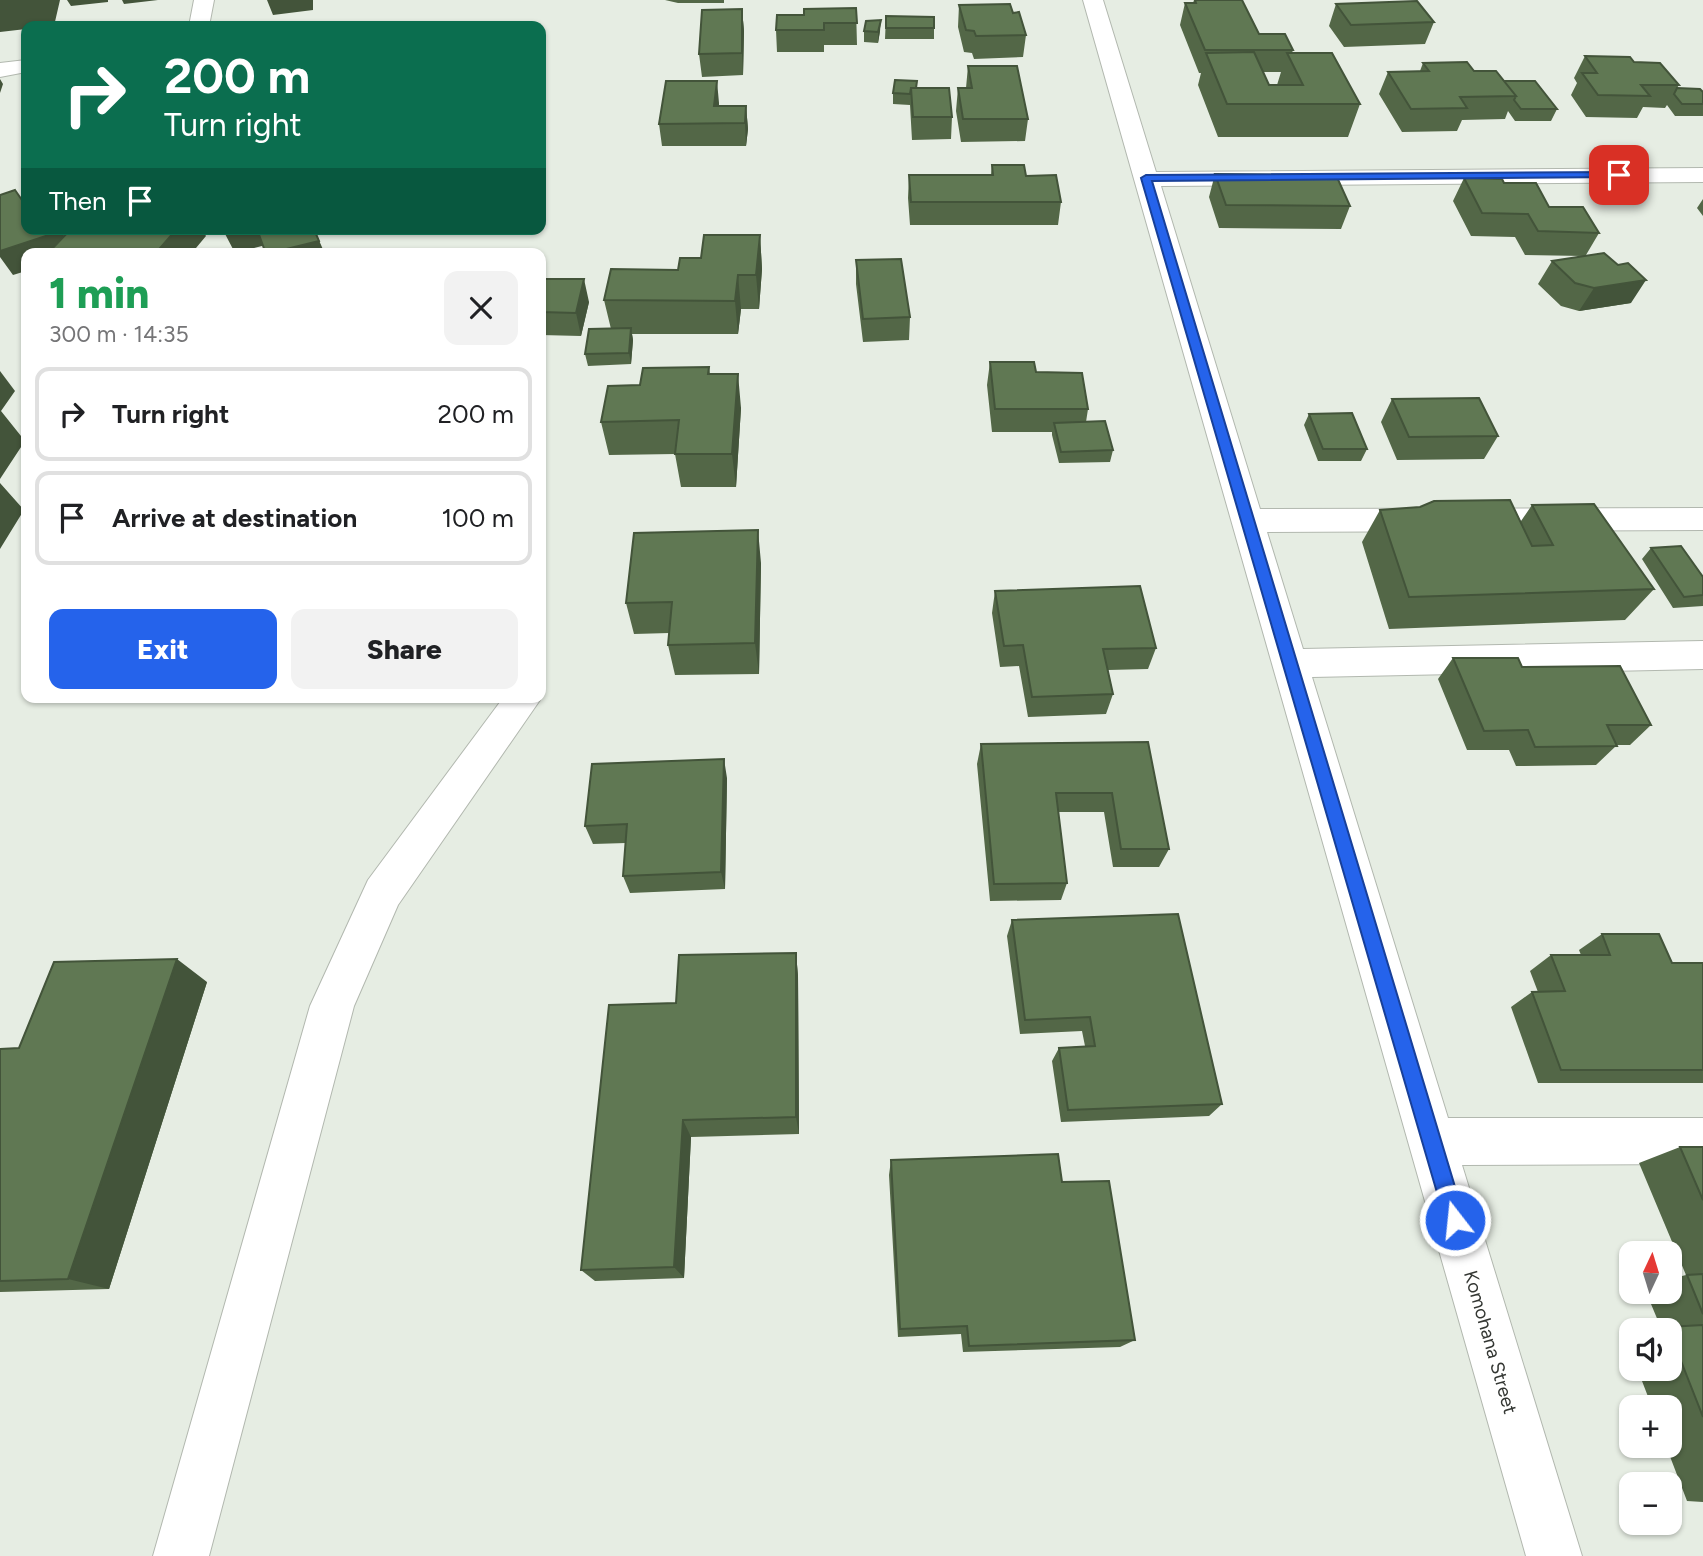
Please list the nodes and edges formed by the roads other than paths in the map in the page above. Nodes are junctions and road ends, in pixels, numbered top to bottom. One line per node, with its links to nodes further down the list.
1 (204, 0): 3 (street)
2 (1093, 0): 7 (street, Komohana Street)
3 (200, 21)
4 (21, 67): 5 (street)
5 (0, 70)
6 (1703, 175): 7 (street)
7 (1146, 178): 9 (street, Komohana Street)
8 (1703, 519): 9 (street)
9 (1248, 522): 11 (street, Komohana Street)
10 (1703, 655): 11 (street)
11 (1290, 663): 14 (street, Komohana Street)
12 (521, 703): 15 (street)
13 (1703, 1141): 14 (street)
14 (1432, 1142): 16 (street, Komohana Street)
15 (181, 1556)
16 (1554, 1556)

